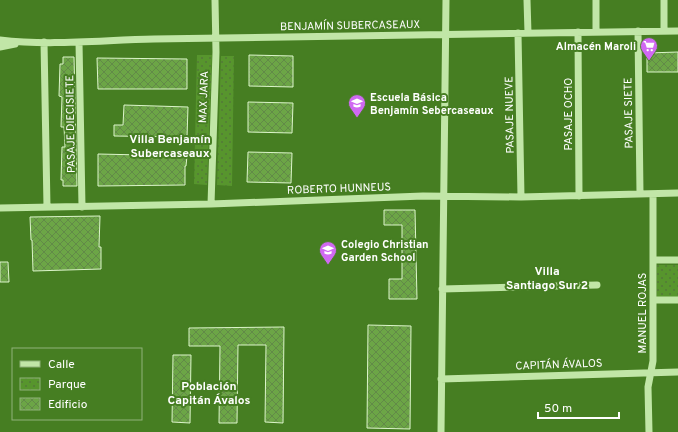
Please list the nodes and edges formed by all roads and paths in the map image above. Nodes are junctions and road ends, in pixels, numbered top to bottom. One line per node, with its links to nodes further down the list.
1 (215, 0): 14 (street, MAX JARA)
2 (446, 0): 13 (street)
3 (527, 0): 12 (street)
4 (596, 0): 10 (street)
5 (664, 0): 7 (street)
6 (638, 31): 7 (street, BENJAMÍN SUBERCASEAUX); 10 (street, BENJAMÍN SUBERCASEAUX); 21 (street, PASAJE SIETE)
7 (664, 31): 8 (street, BENJAMÍN SUBERCASEAUX)
8 (678, 31)
9 (578, 32): 10 (street, BENJAMÍN SUBERCASEAUX); 12 (street, BENJAMÍN SUBERCASEAUX); 23 (street, PASAJE OCHO)
10 (596, 32)
11 (518, 33): 12 (street, BENJAMÍN SUBERCASEAUX); 13 (street, BENJAMÍN SUBERCASEAUX); 25 (street, PASAJE NUEVE)
12 (528, 33)
13 (445, 35): 14 (street, BENJAMÍN SUBERCASEAUX); 24 (street)
14 (215, 38): 17 (street, BENJAMÍN SUBERCASEAUX); 26 (street, MAX JARA)
15 (0, 40): 18 (street, BENJAMÍN SUBERCASEAUX)
16 (44, 42): 17 (street, BENJAMÍN SUBERCASEAUX); 18 (street, BENJAMÍN SUBERCASEAUX); 28 (street)
17 (79, 42): 27 (street, PASAJE DIECISIETE)
18 (22, 43): 19 (street, BENJAMÍN SUBERCASEAUX)
19 (0, 47)
20 (678, 193): 22 (street, ROBERTO HUNNEUS)
21 (640, 194): 22 (street, ROBERTO HUNNEUS); 23 (street, ROBERTO HUNNEUS)
22 (653, 194): 30 (street, MANUEL ROJAS)
23 (579, 196): 25 (street, ROBERTO HUNNEUS)
24 (443, 197): 25 (street, ROBERTO HUNNEUS); 26 (street, ROBERTO HUNNEUS); 33 (street)
25 (521, 197)
26 (211, 204): 27 (street, ROBERTO HUNNEUS)
27 (82, 206): 28 (street, ROBERTO HUNNEUS)
28 (47, 207): 29 (street, ROBERTO HUNNEUS)
29 (0, 208)
30 (653, 260): 31 (street); 34 (street, MANUEL ROJAS)
31 (678, 260)
32 (597, 285): 33 (street)
33 (442, 289): 38 (street)
34 (653, 300): 35 (street); 37 (street, MANUEL ROJAS)
35 (678, 300)
36 (678, 372): 37 (street, CAPITÁN ÁVALOS)
37 (650, 373): 38 (street, CAPITÁN ÁVALOS); 40 (street, MANUEL ROJAS)
38 (441, 379): 39 (street)
39 (441, 432)
40 (649, 432)

